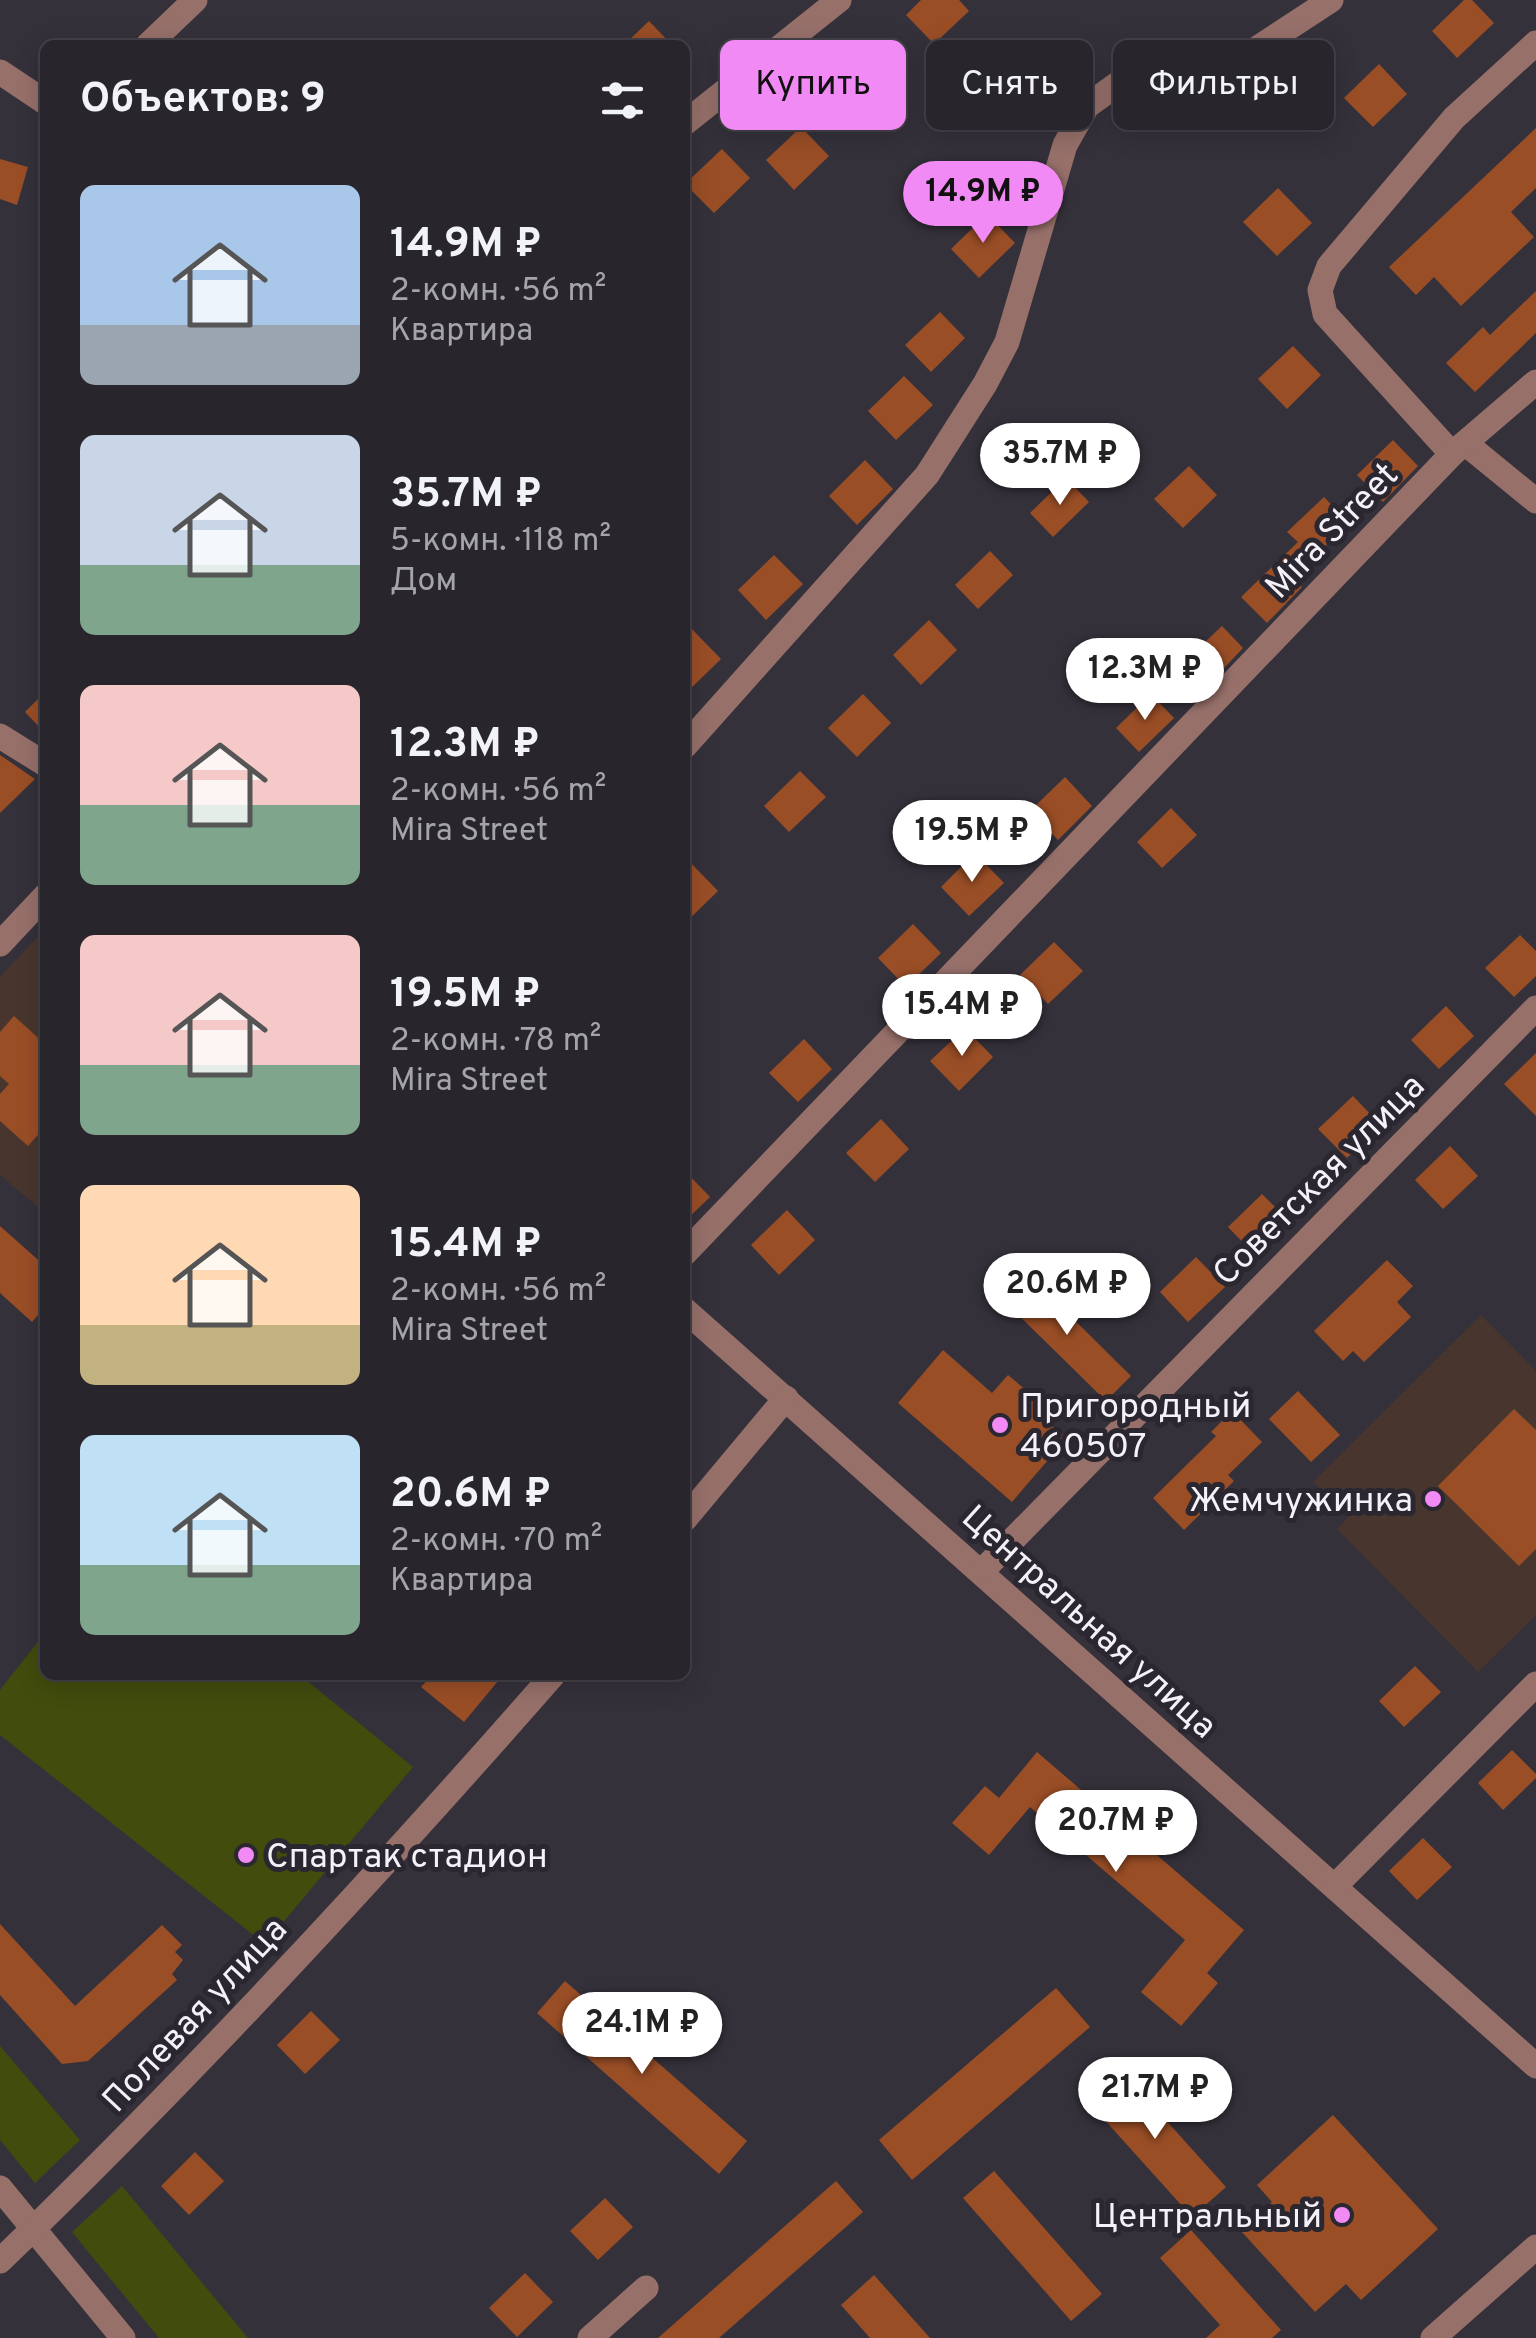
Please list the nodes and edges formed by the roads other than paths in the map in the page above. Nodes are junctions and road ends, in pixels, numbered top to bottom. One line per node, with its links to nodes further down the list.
1 (195, 0): 4 (street)
2 (839, 0): 8 (street)
3 (1331, 0): 13 (street)
4 (153, 40)
5 (1536, 43): 10 (street)
6 (0, 72): 7 (street)
7 (40, 99)
8 (690, 119)
9 (1536, 382): 10 (street, Mira Street)
10 (1458, 449): 11 (street); 18 (street, Mira Street)
11 (1536, 501)
12 (0, 736): 14 (street)
13 (690, 740)
14 (40, 761)
15 (40, 901): 16 (street)
16 (0, 944)
17 (1536, 1008): 22 (street, Советская улица)
18 (690, 1249)
19 (690, 1314): 20 (street, Центральная улица)
20 (786, 1398): 21 (street); 22 (street, Центральная улица)
21 (690, 1512)
22 (982, 1570): 25 (street, Центральная улица)
23 (548, 1680): 28 (street, Полевая улица)
24 (1536, 1684): 25 (street)
25 (1335, 1886): 26 (street, Центральная улица)
26 (1536, 2066)
27 (0, 2188): 28 (street)
28 (34, 2228): 30 (street, Полевая улица); 32 (street)
29 (1536, 2247): 34 (street)
30 (0, 2261)
31 (646, 2288): 33 (street)
32 (123, 2338)
33 (590, 2338)
34 (1433, 2338)

